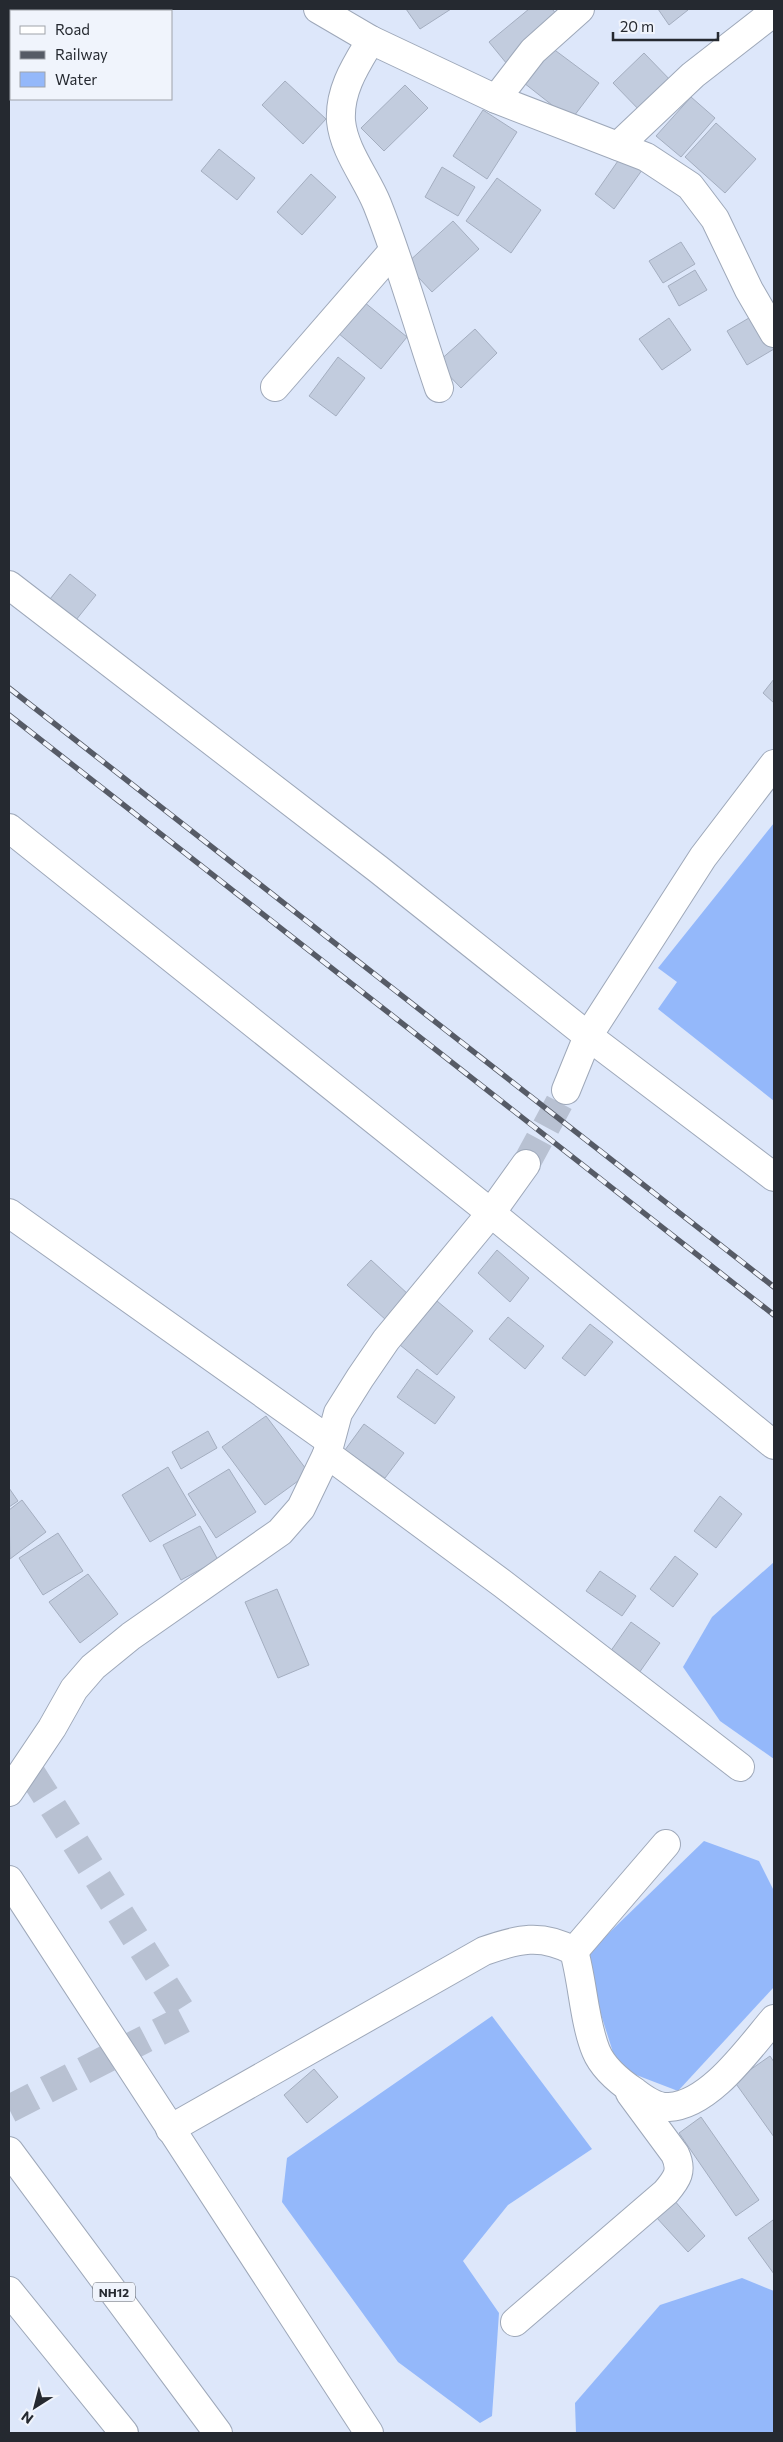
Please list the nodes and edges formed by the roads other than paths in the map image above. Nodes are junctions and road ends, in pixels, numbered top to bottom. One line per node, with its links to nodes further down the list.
1 (318, 9): 4 (main road)
2 (580, 9): 5 (main road)
3 (774, 12): 6 (main road)
4 (371, 40): 5 (main road); 7 (main road)
5 (496, 99): 6 (main road)
6 (618, 146): 8 (main road)
7 (393, 251): 9 (main road); 10 (main road)
8 (774, 332)
9 (275, 387)
10 (439, 388)
11 (9, 585): 15 (main road)
12 (774, 764): 13 (main road)
13 (765, 795): 15 (main road)
14 (9, 828): 20 (main road)
15 (588, 1036): 16 (main road); 18 (main road)
16 (566, 1090)
17 (526, 1164): 20 (main road)
18 (774, 1177)
19 (9, 1213): 22 (main road)
20 (491, 1213): 21 (main road); 22 (main road)
21 (774, 1445)
22 (328, 1447): 23 (main road); 24 (main road)
23 (740, 1767)
24 (9, 1792)
25 (666, 1844): 27 (main road)
26 (9, 1880): 30 (main road)
27 (574, 1951): 29 (main road); 30 (main road)
28 (774, 2019): 29 (main road)
29 (625, 2086): 33 (main road)
30 (170, 2129): 36 (main road)
31 (9, 2152): 35 (main road, NH12)
32 (9, 2291): 34 (main road)
33 (515, 2322)
34 (124, 2433)
35 (218, 2433)
36 (369, 2433)

